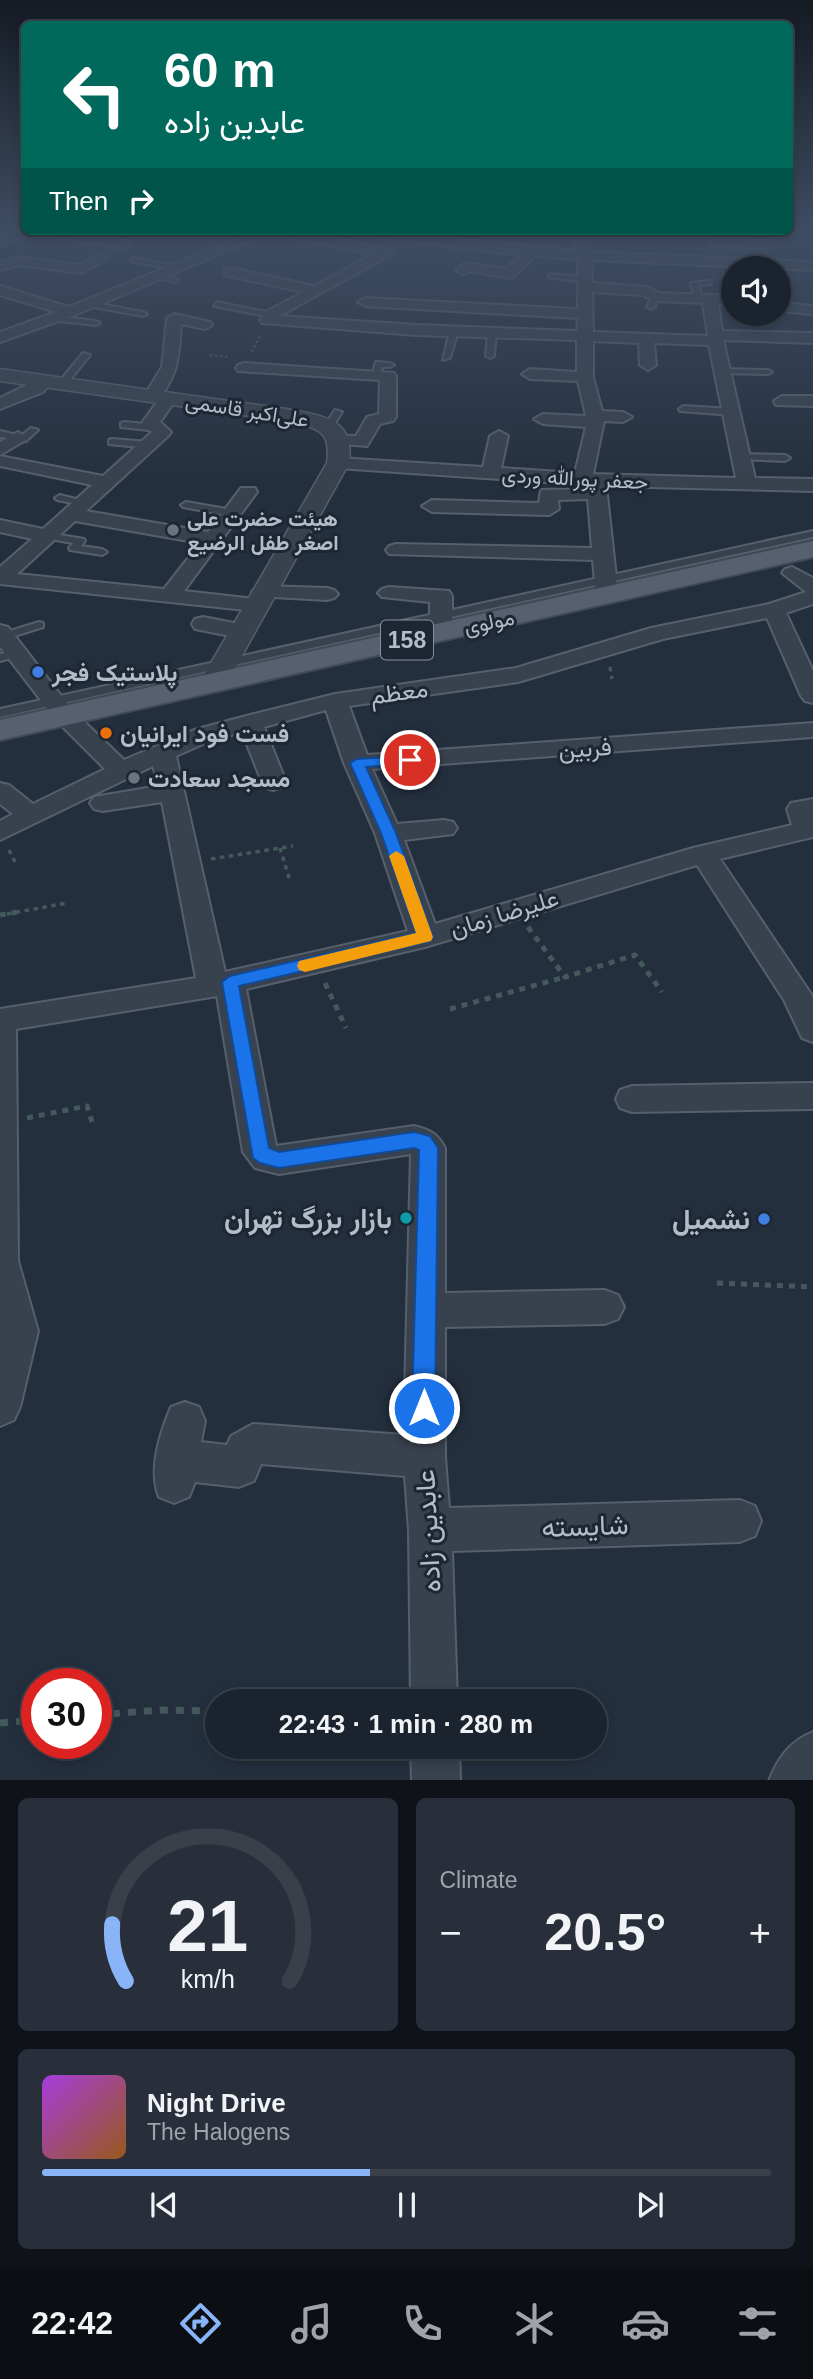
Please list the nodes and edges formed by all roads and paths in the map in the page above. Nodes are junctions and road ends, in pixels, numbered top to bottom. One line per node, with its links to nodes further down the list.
1 (58, 316): 6 (street)
2 (262, 316): 7 (lane)
3 (272, 316): 7 (street)
4 (584, 316): 13 (street)
5 (711, 316): 14 (street)
6 (53, 318): 8 (lane); 12 (street)
7 (269, 318): 10 (street)
8 (96, 323)
9 (205, 325): 28 (street)
10 (454, 331): 11 (street); 19 (lane)
11 (492, 333): 13 (street); 18 (lane)
12 (0, 337)
13 (587, 337): 16 (street); 26 (street)
14 (716, 338): 15 (street); 16 (street); 22 (street)
15 (813, 338)
16 (646, 340): 20 (street)
17 (86, 355): 27 (lane)
18 (490, 356)
19 (446, 358)
20 (648, 365)
21 (243, 368): 39 (street)
22 (723, 370): 23 (lane); 33 (street)
23 (768, 372)
24 (530, 374): 26 (street)
25 (0, 375): 27 (street, علی‌اکبر قاسمی)
26 (585, 377): 36 (street)
27 (52, 383): 28 (street, علی‌اکبر قاسمی); 31 (street)
28 (160, 397): 39 (street, علی‌اکبر قاسمی); 41 (street)
29 (782, 401): 30 (street)
30 (813, 401)
31 (0, 404)
32 (682, 409): 33 (lane)
33 (732, 412): 44 (street)
34 (623, 417): 36 (street)
35 (543, 419): 36 (street)
36 (595, 419): 49 (street)
37 (124, 425): 41 (lane)
38 (17, 434): 43 (street)
39 (335, 435): 47 (street, جعفر پورالله وردی); 75 (street)
40 (499, 436): 47 (street)
41 (153, 437): 42 (lane); 48 (street)
42 (112, 442)
43 (0, 450)
44 (741, 457): 45 (lane); 50 (street)
45 (785, 458)
46 (0, 461): 48 (street)
47 (491, 473): 49 (street, جعفر پورالله وردی)
48 (107, 482): 53 (street)
49 (592, 484): 50 (street, جعفر پورالله وردی); 55 (street); 65 (street)
50 (747, 484): 51 (street, جعفر پورالله وردی)
51 (813, 485)
52 (248, 492): 56 (street)
53 (71, 505): 59 (street); 60 (street)
54 (186, 505): 56 (lane)
55 (432, 506)
56 (233, 513): 60 (street)
57 (0, 526): 59 (street)
58 (813, 534): 69 (lane)
59 (48, 536): 64 (lane); 66 (street)
60 (213, 540): 73 (street)
61 (0, 549): 66 (street)
62 (813, 549): 69 (main road, مولوی / 158)
63 (396, 550): 65 (street)
64 (102, 552)
65 (603, 554): 69 (street)
66 (27, 555): 68 (street)
67 (792, 573): 70 (street)
68 (0, 578): 73 (street)
69 (606, 587): 78 (main road, مولوی / 158)
70 (813, 588)
71 (388, 593): 78 (street)
72 (327, 594): 75 (street)
73 (170, 596): 75 (street)
74 (813, 597): 76 (street, معظم)
75 (259, 599): 80 (street)
76 (775, 610): 83 (street); 84 (street, معظم)
77 (203, 624): 80 (street)
78 (441, 624): 82 (main road, مولوی / 158)
79 (39, 625): 81 (lane)
80 (241, 631): 82 (street)
81 (5, 645): 85 (street)
82 (219, 673): 85 (main road, مولوی / 158)
83 (813, 696)
84 (335, 701): 87 (street, معظم); 91 (street)
85 (58, 708): 86 (lane); 88 (main road, مولوی / 158); 92 (street)
86 (0, 713)
87 (250, 722): 90 (street, معظم); 93 (street)
88 (0, 730)
89 (810, 735): 91 (street, فربین)
90 (162, 751): 92 (street, معظم); 95 (street)
91 (357, 763): 101 (street)
92 (121, 771): 98 (street, معظم)
93 (273, 782)
94 (0, 791): 98 (street)
95 (173, 792): 96 (street); 105 (street)
96 (103, 803)
97 (813, 807): 104 (street, علیرضا زمان)
98 (32, 816): 100 (street, معظم)
99 (444, 828): 101 (street)
100 (0, 832)
101 (388, 833): 110 (street)
102 (293, 846): 103 (path)
103 (280, 848): 105 (path); 106 (path)
104 (703, 854): 108 (street, علیرضا زمان); 118 (street)
105 (186, 863): 113 (street)
106 (290, 881)
107 (67, 903): 109 (path)
108 (515, 909): 110 (street, علیرضا زمان); 112 (path)
109 (0, 915)
110 (425, 937): 111 (street, علیرضا زمان)
111 (316, 963): 113 (street, علیرضا زمان); 117 (path)
112 (565, 977): 114 (path); 115 (path)
113 (221, 984): 116 (street, علیرضا زمان); 126 (street, عابدین زاده)
114 (662, 992)
115 (450, 1009)
116 (0, 1020): 121 (street)
117 (346, 1028)
118 (813, 1030)
119 (813, 1096): 120 (street)
120 (632, 1099)
121 (2, 1123): 122 (path); 127 (street)
122 (93, 1125)
123 (717, 1283): 124 (path)
124 (813, 1286)
125 (606, 1307): 126 (street)
126 (424, 1310): 129 (street, عابدین زاده)
127 (0, 1407)
128 (185, 1421): 129 (street)
129 (424, 1457): 131 (street, عابدین زاده)
130 (740, 1521): 131 (street, شایسته)
131 (430, 1530): 132 (street, عابدین زاده)
132 (434, 1689)
133 (205, 1711): 134 (path)
134 (112, 1714)
135 (21, 1721): 136 (path)
136 (0, 1723)
137 (813, 1756): 140 (street)
138 (435, 1759): 139 (street)
139 (436, 1780)
140 (793, 1780)

